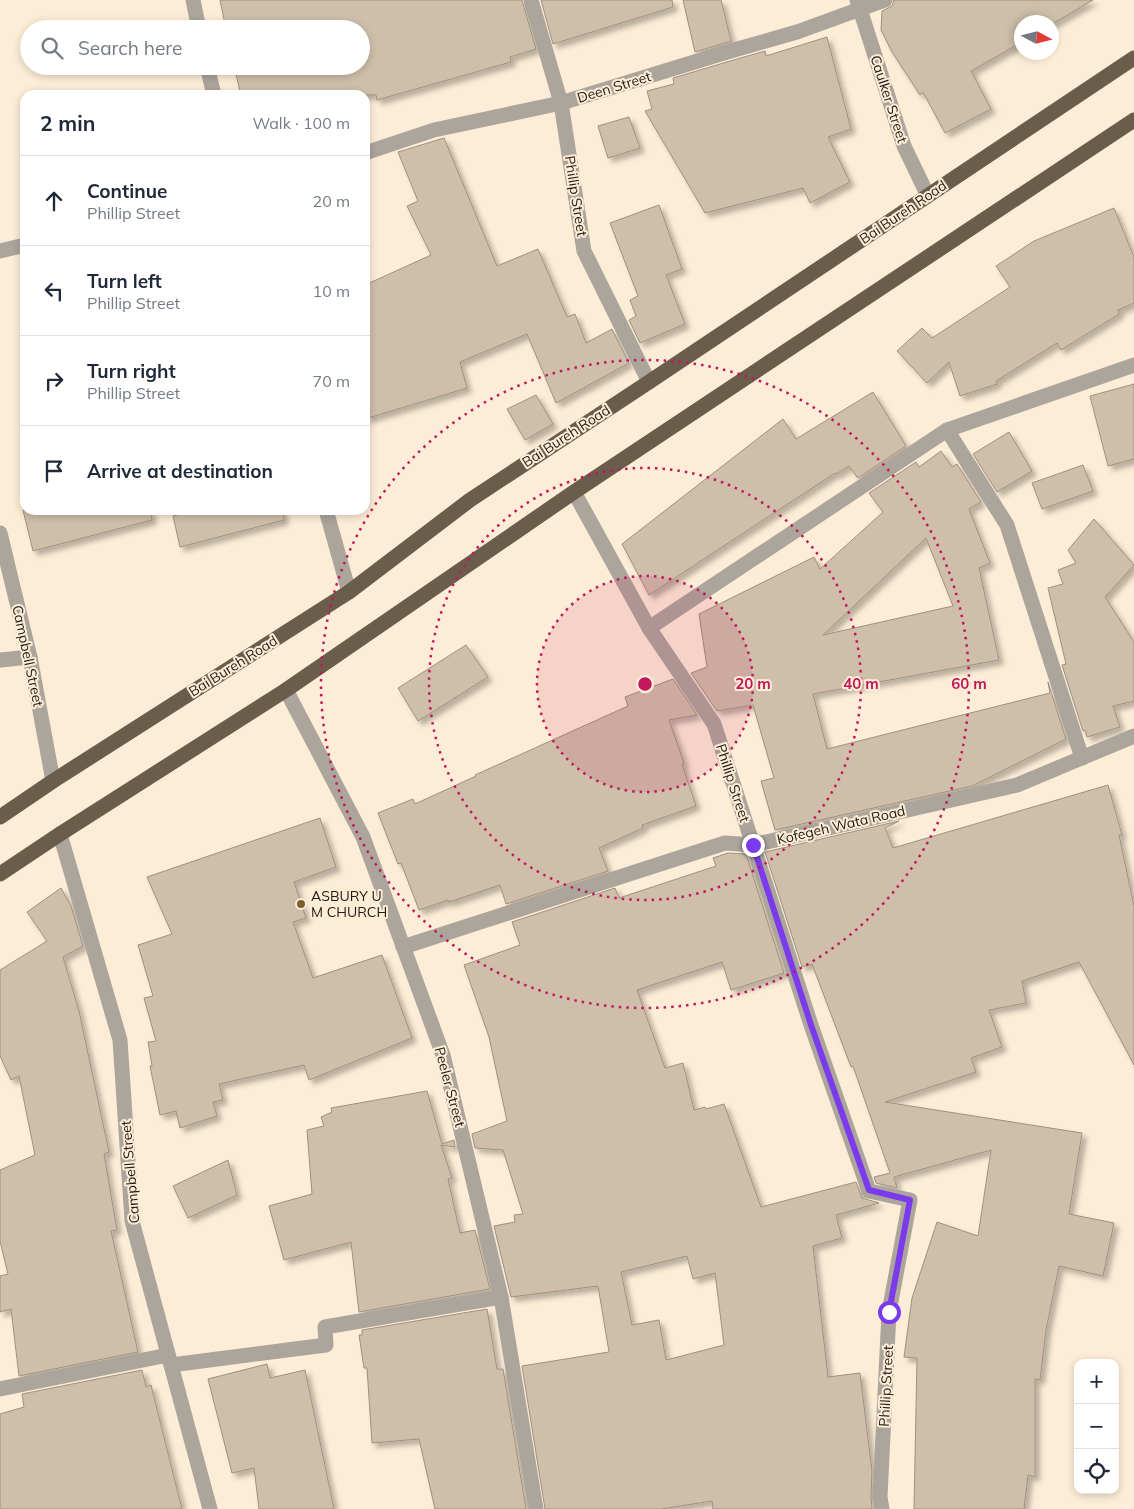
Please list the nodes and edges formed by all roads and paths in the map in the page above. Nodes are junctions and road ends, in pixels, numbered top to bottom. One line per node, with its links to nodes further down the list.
1 (193, 0): 5 (street)
2 (531, 0): 9 (street, Phillip Street)
3 (885, 0): 4 (street, Deen Street)
4 (858, 4): 9 (street, Deen Street); 12 (street, Caulker Street)
5 (197, 20)
6 (1134, 58): 12 (highway, Bai Bureh Road)
7 (209, 75): 8 (street)
8 (213, 90)
9 (561, 104): 11 (street, Deen Street); 16 (street, Phillip Street)
10 (1134, 120): 18 (highway)
11 (370, 151)
12 (928, 196): 16 (highway, Bai Bureh Road)
13 (20, 246): 14 (street)
14 (0, 251)
15 (1134, 365): 17 (street)
16 (649, 382): 21 (highway, Bai Bureh Road)
17 (947, 430): 22 (street); 27 (street)
18 (574, 492): 22 (street, Phillip Street); 25 (highway)
19 (327, 515): 21 (street)
20 (0, 533): 23 (street, Campbell Street)
21 (349, 592): 28 (highway, Bai Bureh Road)
22 (649, 628): 31 (street, Phillip Street)
23 (30, 657): 24 (street); 28 (street, Campbell Street)
24 (0, 660)
25 (286, 690): 30 (highway); 33 (street, Peeler Street)
26 (1134, 736): 27 (street, Kofegeh Wata Road)
27 (1082, 758): 31 (street, Kofegeh Wata Road)
28 (53, 781): 29 (highway, Bai Bureh Road)
29 (0, 817)
30 (60, 834): 32 (highway); 35 (street, Campbell Street)
31 (753, 845): 33 (street, Kofegeh Wata Road); 39 (street, Phillip Street)
32 (0, 874)
33 (403, 947): 34 (street, Peeler Street)
34 (501, 1297): 35 (street); 38 (street, Peeler Street)
35 (170, 1360): 36 (street); 37 (street, Campbell Street)
36 (0, 1390)
37 (210, 1509)
38 (536, 1509)
39 (882, 1509)

